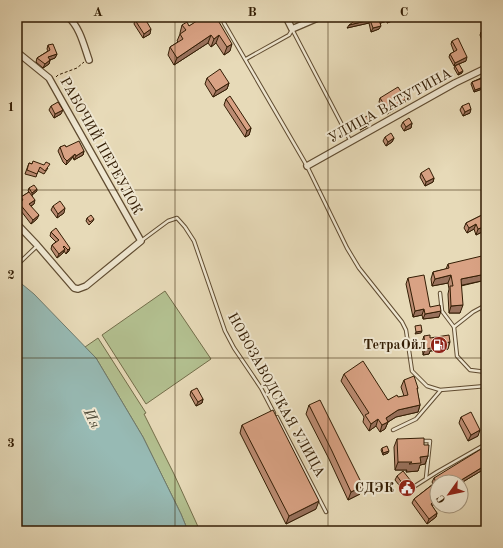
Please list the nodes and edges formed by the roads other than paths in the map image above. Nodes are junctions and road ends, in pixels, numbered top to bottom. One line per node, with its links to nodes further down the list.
1 (68, 17): 7 (street)
2 (222, 17): 8 (lane)
3 (286, 17): 5 (street)
4 (320, 17): 5 (street)
5 (292, 29): 8 (lane); 10 (lane)
6 (17, 52): 13 (street, РАБОЧИЙ ПЕРЕУЛОК)
7 (89, 59)
8 (246, 59): 11 (lane)
9 (486, 68): 10 (street, УЛИЦА ВАТУТИНА)
10 (351, 142): 11 (street, УЛИЦА ВАТУТИНА)
11 (308, 166): 21 (lane)
12 (17, 224): 14 (street)
13 (141, 241): 14 (street); 27 (lane, НОВОЗАВОДСКАЯ УЛИЦА)
14 (37, 245): 15 (lane)
15 (17, 265)
16 (440, 293): 18 (lane)
17 (486, 305): 18 (lane)
18 (454, 326): 19 (lane)
19 (486, 372)
20 (486, 386): 21 (lane)
21 (440, 390): 22 (lane)
22 (393, 430)
23 (417, 441): 25 (lane)
24 (486, 444): 25 (lane)
25 (426, 479): 26 (lane)
26 (415, 486)
27 (326, 512)

